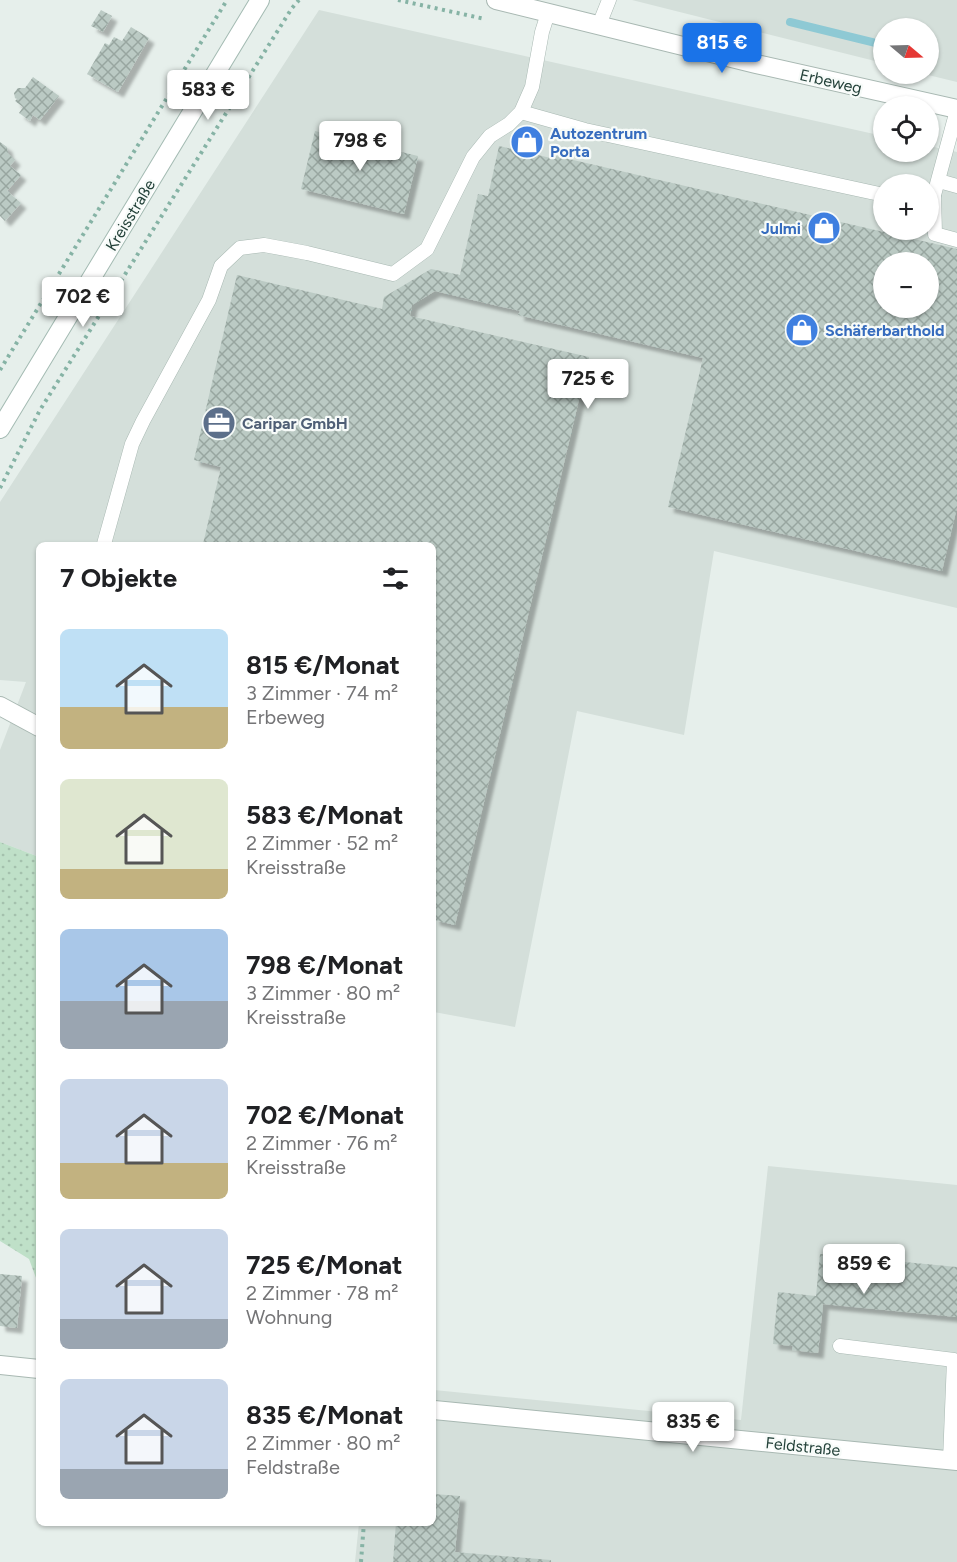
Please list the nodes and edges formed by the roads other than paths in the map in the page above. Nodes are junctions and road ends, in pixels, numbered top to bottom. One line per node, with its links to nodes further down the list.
1 (260, 0): 13 (street, Kreisstraße)
2 (496, 0): 4 (street, Erbeweg)
3 (609, 0): 5 (lane)
4 (548, 13): 5 (street, Erbeweg); 7 (lane)
5 (599, 25): 6 (street, Erbeweg)
6 (957, 109): 8 (lane)
7 (521, 112): 10 (lane); 14 (lane)
8 (939, 181): 9 (lane)
9 (957, 186)
10 (873, 193)
11 (939, 235): 12 (lane)
12 (957, 240)
13 (0, 429)
14 (105, 542)
15 (0, 706): 16 (street)
16 (36, 726)
17 (840, 1346): 21 (lane)
18 (0, 1365): 19 (street)
19 (36, 1369)
20 (436, 1410): 21 (street, Feldstraße)
21 (953, 1460)

